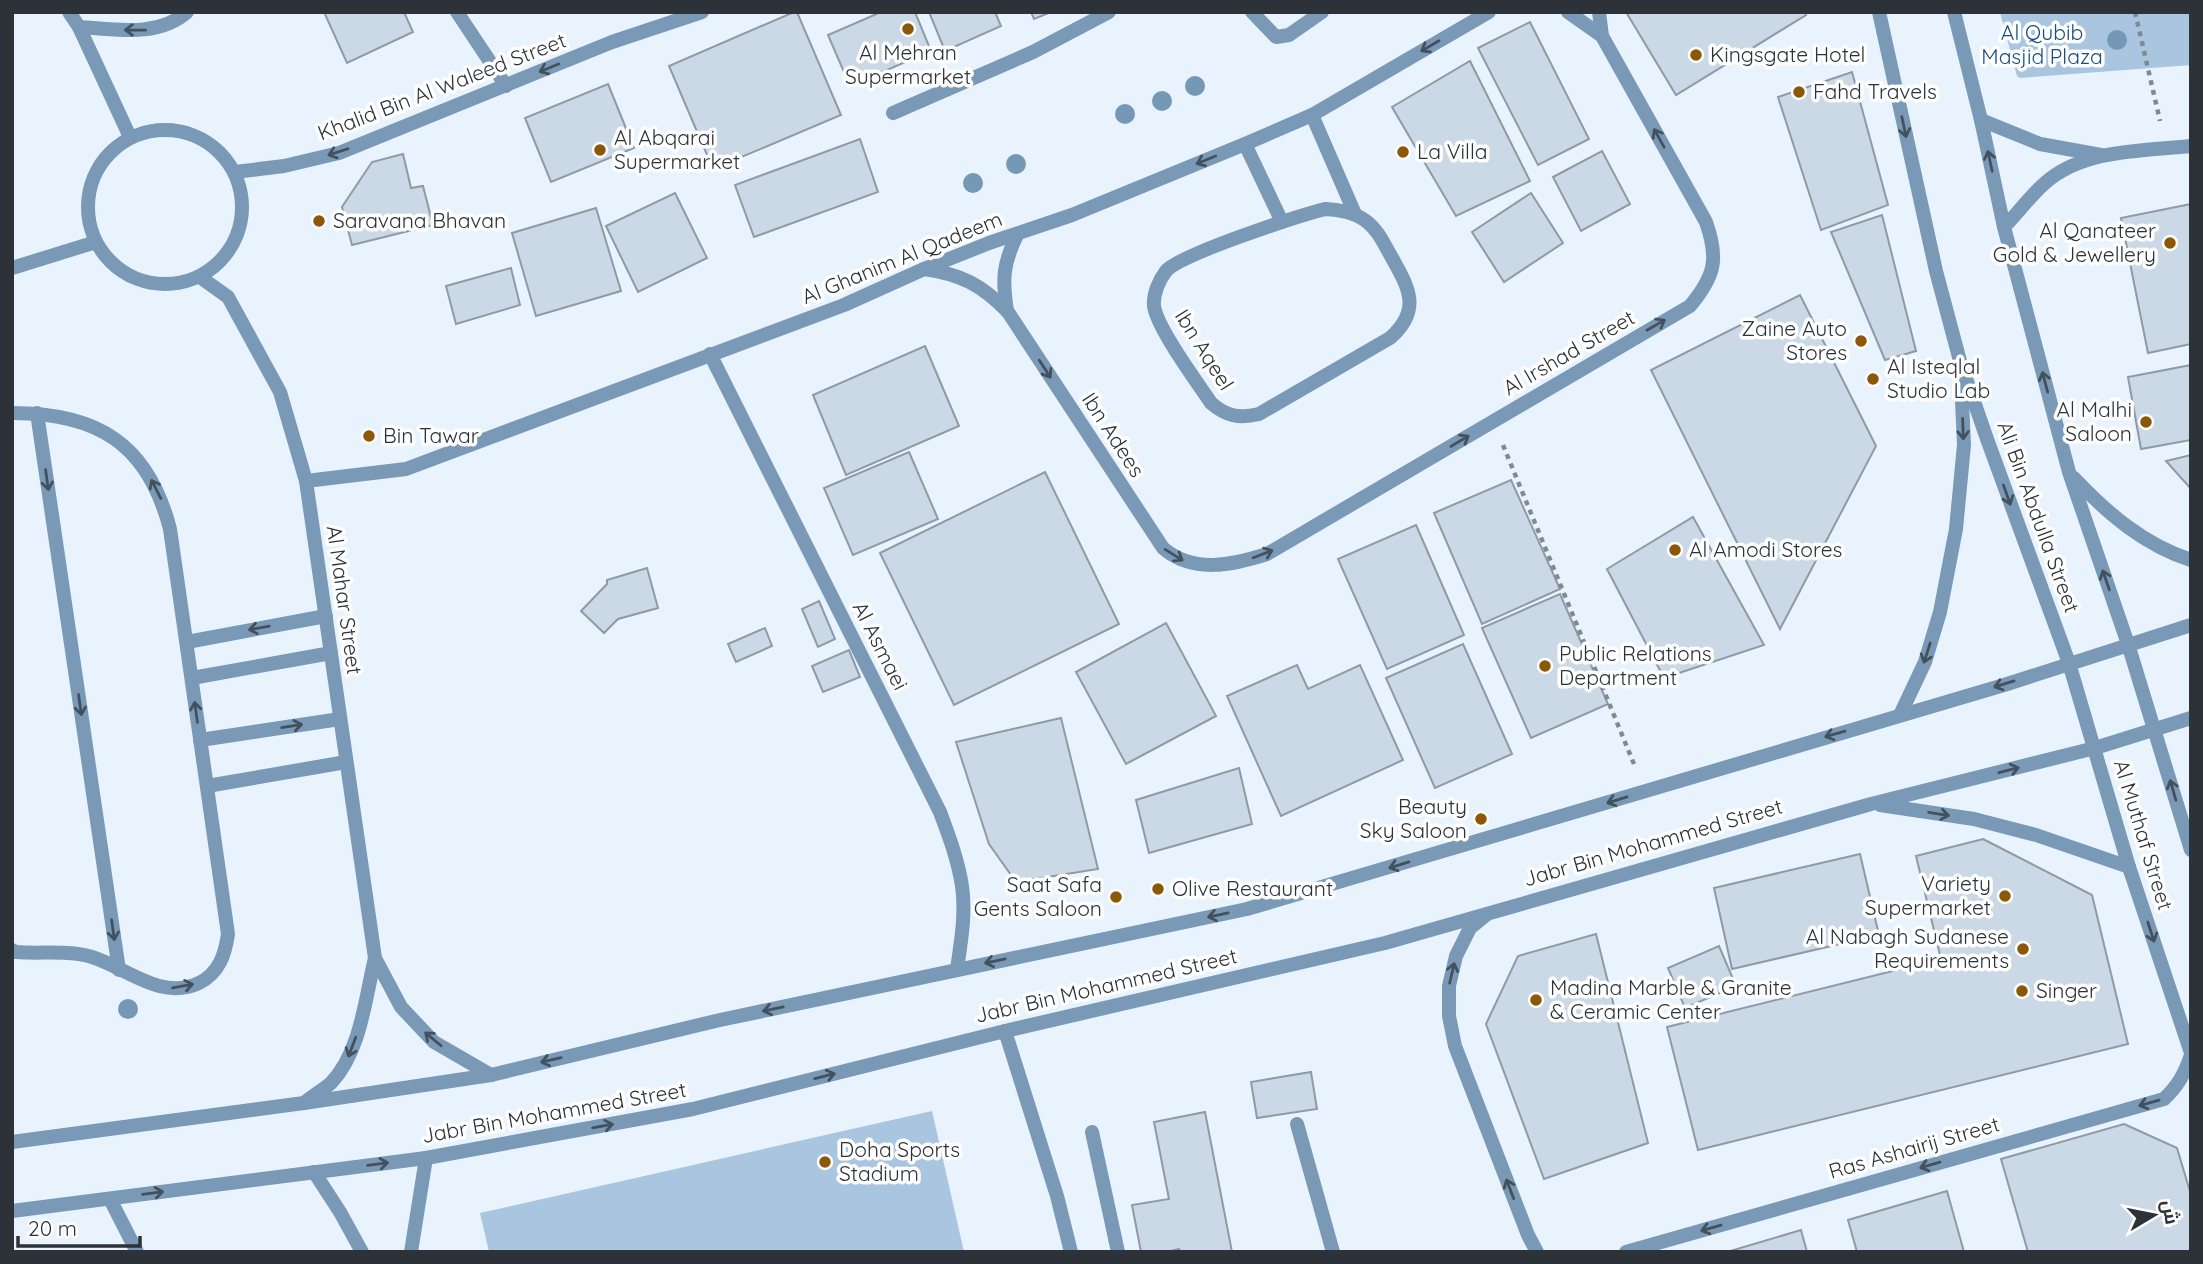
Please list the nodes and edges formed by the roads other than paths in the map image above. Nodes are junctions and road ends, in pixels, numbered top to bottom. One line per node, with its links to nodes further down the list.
1 (69, 12): 13 (street)
2 (187, 12): 13 (street, one-way to 13)
3 (457, 12): 15 (street)
4 (702, 12): 15 (street, Khalid Bin Al Waleed Street, one-way to 15)
5 (1109, 12): 16 (street)
6 (1252, 12): 7 (street)
7 (1322, 12)
8 (1489, 12): 17 (street, Al Ghanim Al Qadeem, one-way to 17)
9 (1568, 12): 14 (street)
10 (1599, 12): 14 (street)
11 (1879, 12): 34 (street, Ali Bin Abdulla Street, one-way to 34)
12 (1954, 12): 18 (street, Ali Bin Abdulla Street)
13 (79, 27): 19 (street)
14 (1602, 36): 40 (street, Al Irshad Street, one-way to 14)
15 (506, 86): 23 (street, Khalid Bin Al Waleed Street, one-way to 23)
16 (893, 113)
17 (1312, 115): 20 (street, Al Ghanim Al Qadeem); 24 (street)
18 (1981, 120): 22 (street); 26 (street, Ali Bin Abdulla Street, one-way to 18)
19 (130, 137): 23 (street); 28 (street)
20 (1245, 144): 25 (street); 27 (street, Al Ghanim Al Qadeem, one-way to 27)
21 (2191, 146): 22 (street)
22 (2103, 155): 26 (street)
23 (235, 172): 31 (street)
24 (1355, 214): 25 (street, Ibn Aqeel); 25 (street, Ibn Aqeel)
25 (1282, 222)
26 (2004, 228): 37 (street, Ali Bin Abdulla Street, one-way to 26)
27 (1017, 235): 30 (street, Al Ghanim Al Qadeem); 32 (street, Ibn Adees)
28 (96, 242): 29 (street); 31 (street)
29 (12, 268)
30 (925, 269): 32 (street, Ibn Adees); 33 (street, Al Ghanim Al Qadeem)
31 (200, 277): 38 (street, Al Mahar Street)
32 (1008, 312): 40 (street, Ibn Adees, one-way to 40)
33 (710, 354): 38 (street, Al Ghanim Al Qadeem); 62 (street, Al Asmaei)
34 (1960, 361): 46 (street, Ali Bin Abdulla Street, one-way to 46); 48 (street, one-way to 48)
35 (12, 412): 36 (street)
36 (37, 412): 43 (street, one-way to 36); 63 (street, one-way to 63)
37 (2068, 472): 39 (street); 44 (street, Ali Bin Abdulla Street, one-way to 37)
38 (306, 481): 41 (street, Al Mahar Street)
39 (2191, 560)
40 (1197, 564)
41 (326, 616): 43 (street, one-way to 43); 45 (street, Al Mahar Street)
42 (2191, 625): 44 (street)
43 (187, 642): 47 (street)
44 (2129, 644): 46 (street, Jabr Bin Mohammed Street); 51 (street, Al Muthaf Street)
45 (331, 653): 47 (street); 50 (street, Al Mahar Street)
46 (2069, 663): 48 (street, Jabr Bin Mohammed Street, one-way to 48); 53 (street, Ali Bin Abdulla Street)
47 (192, 678): 52 (street, one-way to 47)
48 (1900, 715): 62 (street, Jabr Bin Mohammed Street, one-way to 62)
49 (2191, 718): 51 (street, Jabr Bin Mohammed Street)
50 (340, 719): 52 (street, one-way to 50); 54 (street, Al Mahar Street)
51 (2156, 730): 53 (street, Jabr Bin Mohammed Street); 57 (street, Al Muthaf Street, one-way to 51)
52 (200, 740): 55 (street)
53 (2095, 748): 56 (street, Jabr Bin Mohammed Street, one-way to 53); 58 (street, Al Muthaf Street)
54 (346, 762): 55 (street); 61 (street, Al Mahar Street)
55 (207, 786): 63 (street, one-way to 55)
56 (1871, 804): 58 (street, one-way to 58); 59 (street, Jabr Bin Mohammed Street)
57 (2191, 850)
58 (2129, 867): 65 (street, Al Muthaf Street, one-way to 65)
59 (1492, 911): 64 (street, Jabr Bin Mohammed Street); 81 (street, one-way to 59)
60 (12, 950): 63 (street)
61 (374, 958): 66 (street, Al Mahar Street, one-way to 61); 67 (street, Al Mahar Street, one-way to 67)
62 (957, 969): 66 (street, Jabr Bin Mohammed Street, one-way to 66)
63 (119, 970)
64 (1005, 1031): 71 (street, Jabr Bin Mohammed Street, one-way to 64); 78 (street)
65 (2191, 1054): 82 (street, Ras Ashairij Street, one-way to 82)
66 (491, 1075): 67 (street, Jabr Bin Mohammed Street)
67 (304, 1103): 70 (street, Jabr Bin Mohammed Street)
68 (1297, 1124): 80 (street)
69 (1092, 1132): 79 (street)
70 (12, 1142)
71 (426, 1158): 72 (street, Jabr Bin Mohammed Street, one-way to 71); 77 (street)
72 (314, 1172): 73 (street, Jabr Bin Mohammed Street, one-way to 72); 76 (street)
73 (110, 1199): 74 (street, Jabr Bin Mohammed Street); 75 (street)
74 (12, 1211)
75 (137, 1252)
76 (362, 1252)
77 (411, 1252)
78 (1071, 1252)
79 (1118, 1252)
80 (1333, 1252)
81 (1537, 1252)
82 (1626, 1252)

